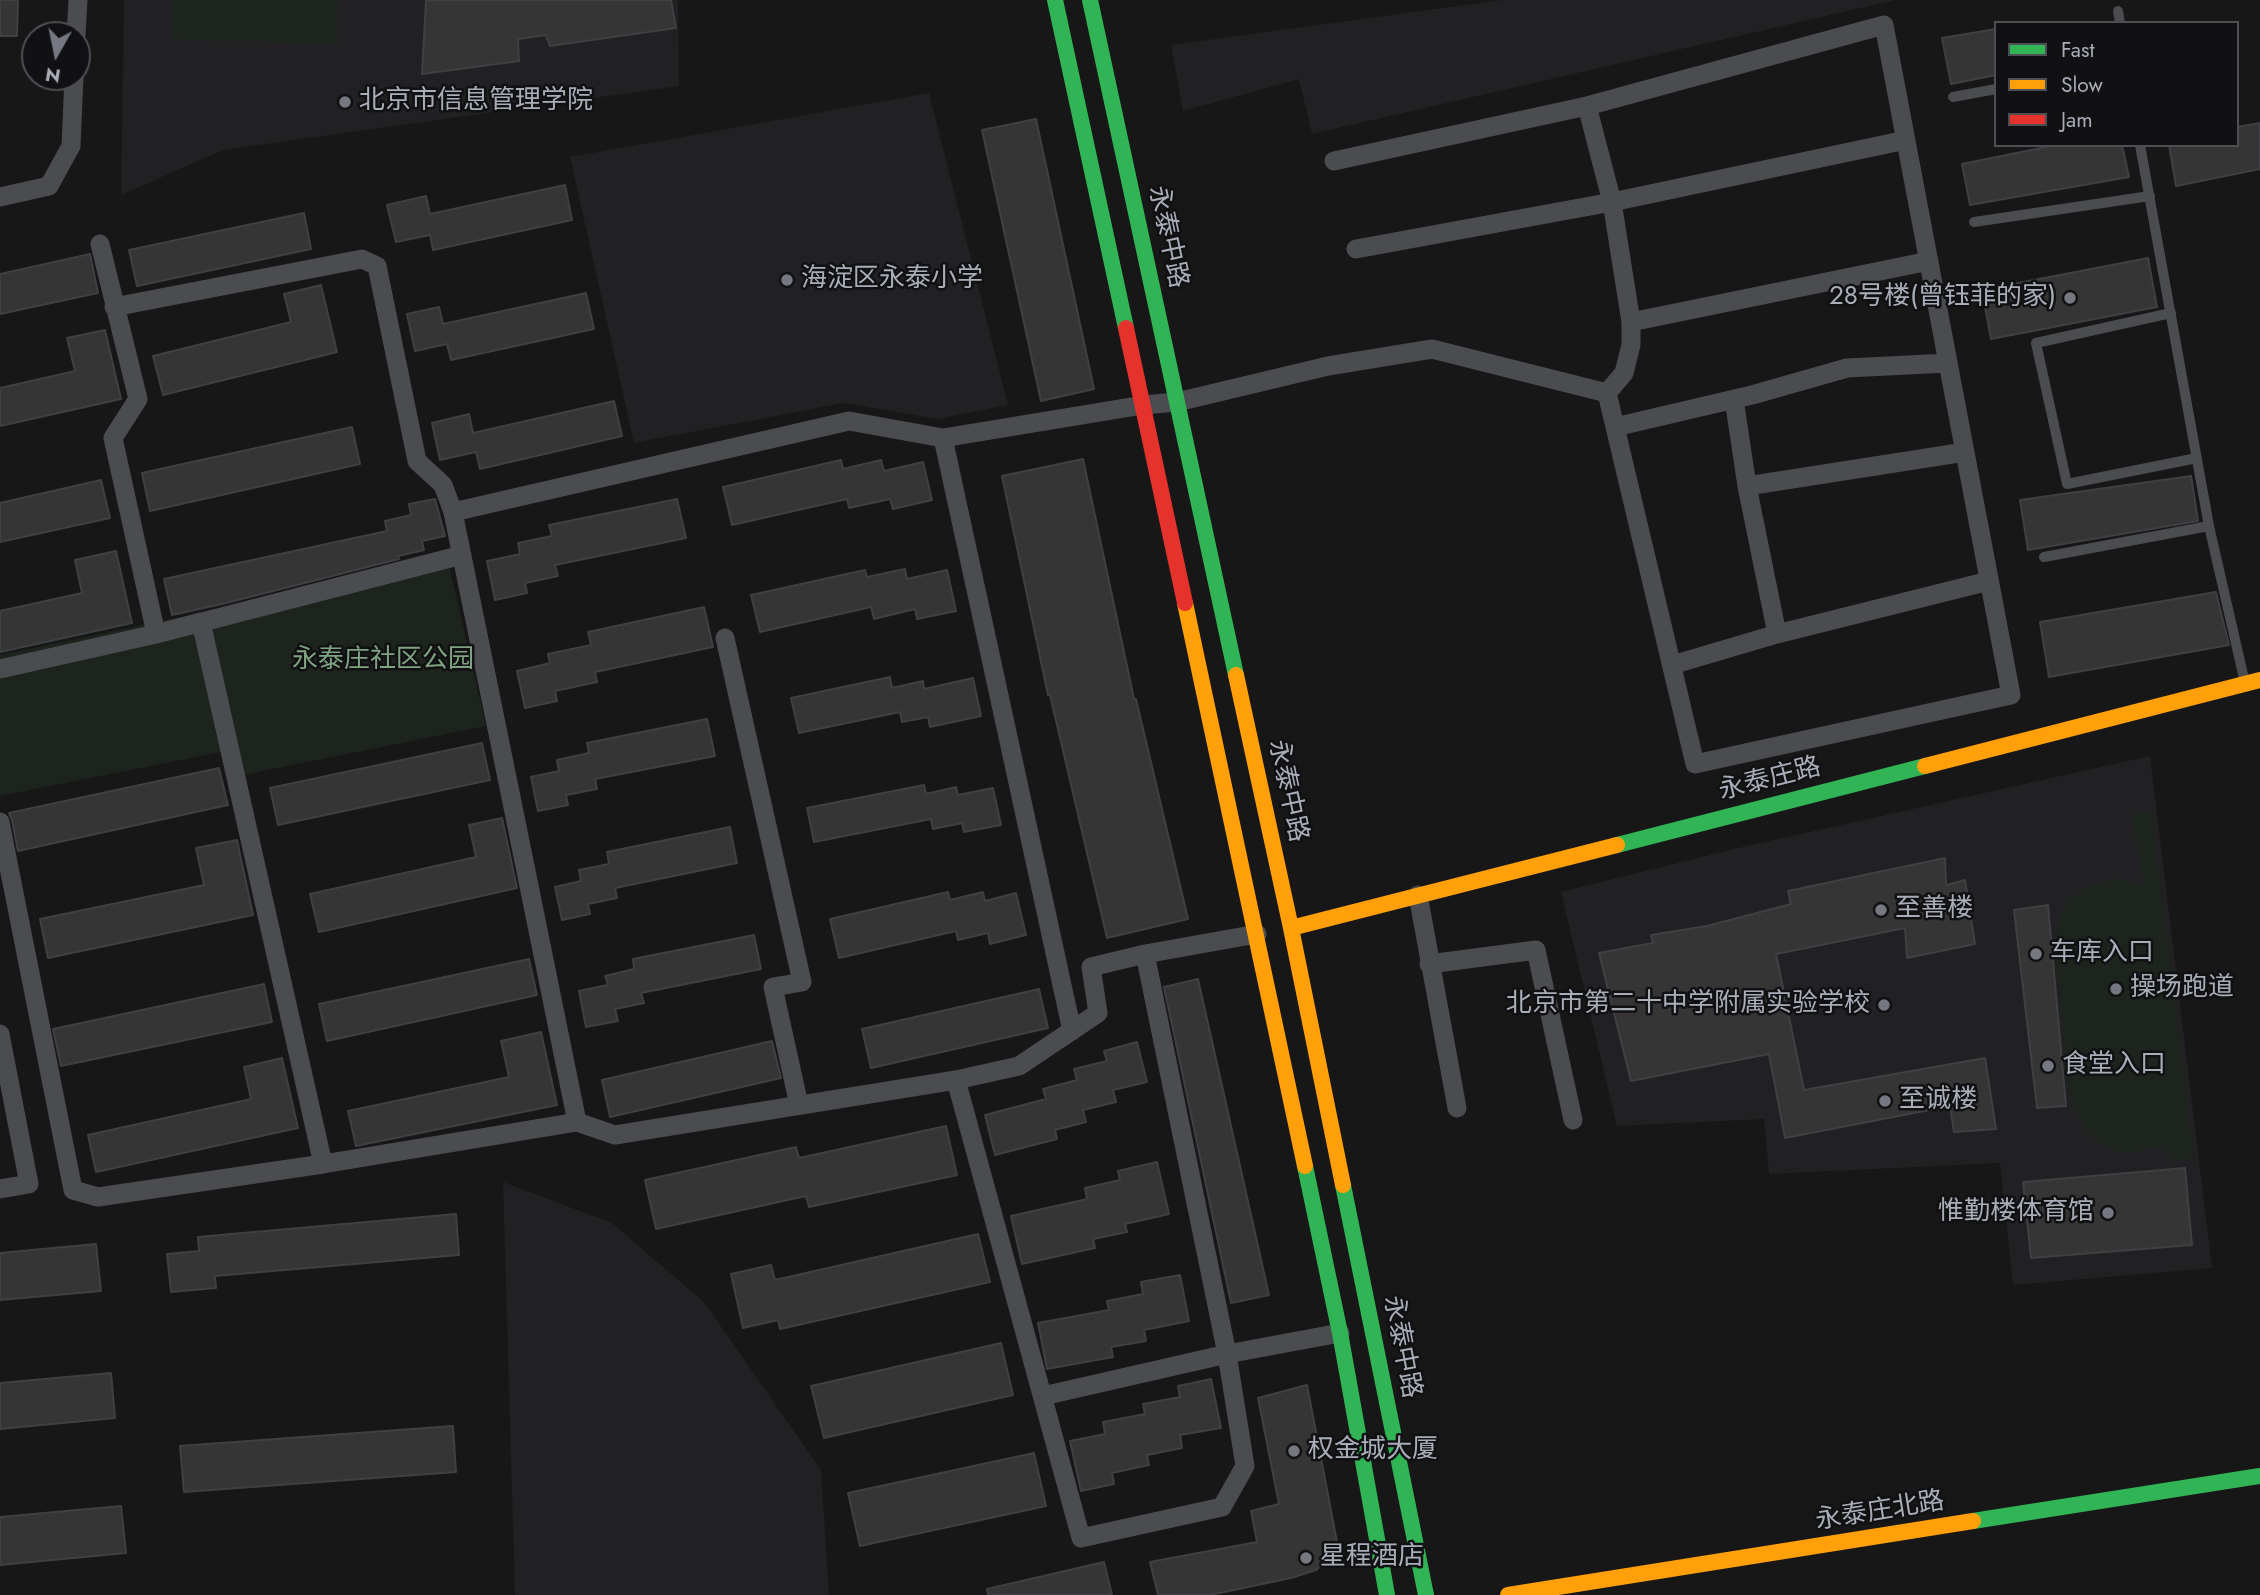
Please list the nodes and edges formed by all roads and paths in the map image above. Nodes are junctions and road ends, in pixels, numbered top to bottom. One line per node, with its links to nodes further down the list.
1 (78, 0): 5 (street)
2 (1055, 0): 28 (main road)
3 (1090, 0): 27 (main road, 永泰中路)
4 (2119, 11): 6 (lane)
5 (77, 21)
6 (2120, 21)
7 (1994, 89): 9 (lane)
8 (73, 91): 15 (street)
9 (1953, 97)
10 (1587, 106): 11 (street); 13 (street); 16 (street)
11 (1906, 140): 16 (street); 20 (street)
12 (2140, 147): 14 (lane)
13 (1334, 160)
14 (2150, 196): 17 (lane); 22 (lane)
15 (0, 197)
16 (1612, 202): 19 (street); 23 (street)
17 (1974, 222)
18 (100, 244): 21 (street)
19 (1356, 249)
20 (1929, 261): 23 (street); 24 (street)
21 (114, 307): 34 (street); 39 (street)
22 (2171, 313): 32 (lane); 32 (lane)
23 (1631, 322): 25 (street)
24 (1948, 363): 26 (street); 31 (street)
25 (1607, 393): 27 (street); 29 (street)
26 (1734, 399): 29 (street); 33 (street)
27 (1177, 402): 28 (street); 47 (main road, 永泰中路)
28 (1143, 405): 30 (street); 48 (main road)
29 (1615, 427): 42 (street)
30 (943, 438): 34 (street); 51 (street)
31 (1965, 452): 33 (street); 38 (street)
32 (2197, 458): 35 (lane)
33 (1747, 486): 40 (street)
34 (453, 512): 36 (street)
35 (2209, 526): 37 (lane); 44 (lane)
36 (462, 555): 39 (street); 57 (street)
37 (2043, 557)
38 (1989, 581): 40 (street); 42 (street)
39 (156, 634): 43 (street); 58 (street)
40 (1777, 634): 42 (street)
41 (725, 638): 54 (street)
42 (1672, 665)
43 (0, 669)
44 (2252, 682): 46 (main road, 永泰庄路)
45 (0, 822): 58 (street)
46 (1418, 895): 47 (main road, 永泰庄路); 50 (street)
47 (1291, 928): 65 (main road, 永泰中路)
48 (1257, 933): 49 (street); 60 (main road)
49 (1145, 954): 51 (street); 61 (street)
50 (1429, 964): 55 (street); 56 (street)
51 (1072, 1031): 53 (street)
52 (0, 1034): 59 (street)
53 (956, 1080): 54 (street); 62 (street)
54 (799, 1105): 57 (street)
55 (1457, 1108)
56 (1573, 1120)
57 (577, 1122): 58 (street)
58 (323, 1164)
59 (0, 1189)
60 (1340, 1333): 61 (street); 64 (main road)
61 (1227, 1354): 62 (street); 62 (street)
62 (1043, 1395)
63 (2260, 1476): 66 (main road, 永泰庄北路)
64 (1387, 1595)
65 (1426, 1595)
66 (1508, 1595)

